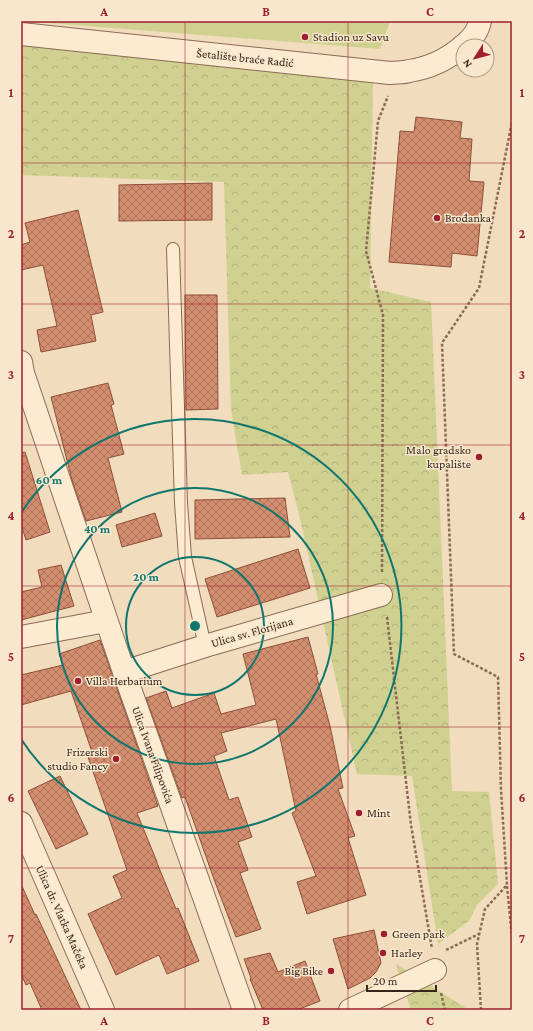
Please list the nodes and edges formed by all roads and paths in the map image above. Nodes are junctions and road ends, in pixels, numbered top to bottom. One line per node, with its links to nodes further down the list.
1 (480, 21): 3 (street, Šetalište braće Radić)
2 (21, 34): 5 (street, Šetalište braće Radić)
3 (471, 38)
4 (455, 52): 5 (street, Šetalište braće Radić)
5 (390, 73): 9 (path)
6 (512, 122): 16 (path)
7 (173, 249): 13 (lane)
8 (21, 362): 11 (street, Ulica Ivana Filipovića)
9 (382, 586): 13 (street, Ulica sv. Florijana)
10 (387, 617): 19 (path)
11 (106, 621): 12 (street); 14 (street, Ulica Ivana Filipovića)
12 (21, 637)
13 (205, 646): 14 (street, Ulica sv. Florijana)
14 (124, 672): 21 (street, Ulica Ivana Filipovića)
15 (21, 823): 20 (street, Ulica dr. Vlatka Mačeka)
16 (507, 885): 17 (path); 18 (path)
17 (479, 934): 19 (path); 24 (path)
18 (512, 937)
19 (434, 963): 22 (street); 23 (path)
20 (104, 1010)
21 (244, 1010)
22 (350, 1010)
23 (445, 1010)
24 (481, 1010)

